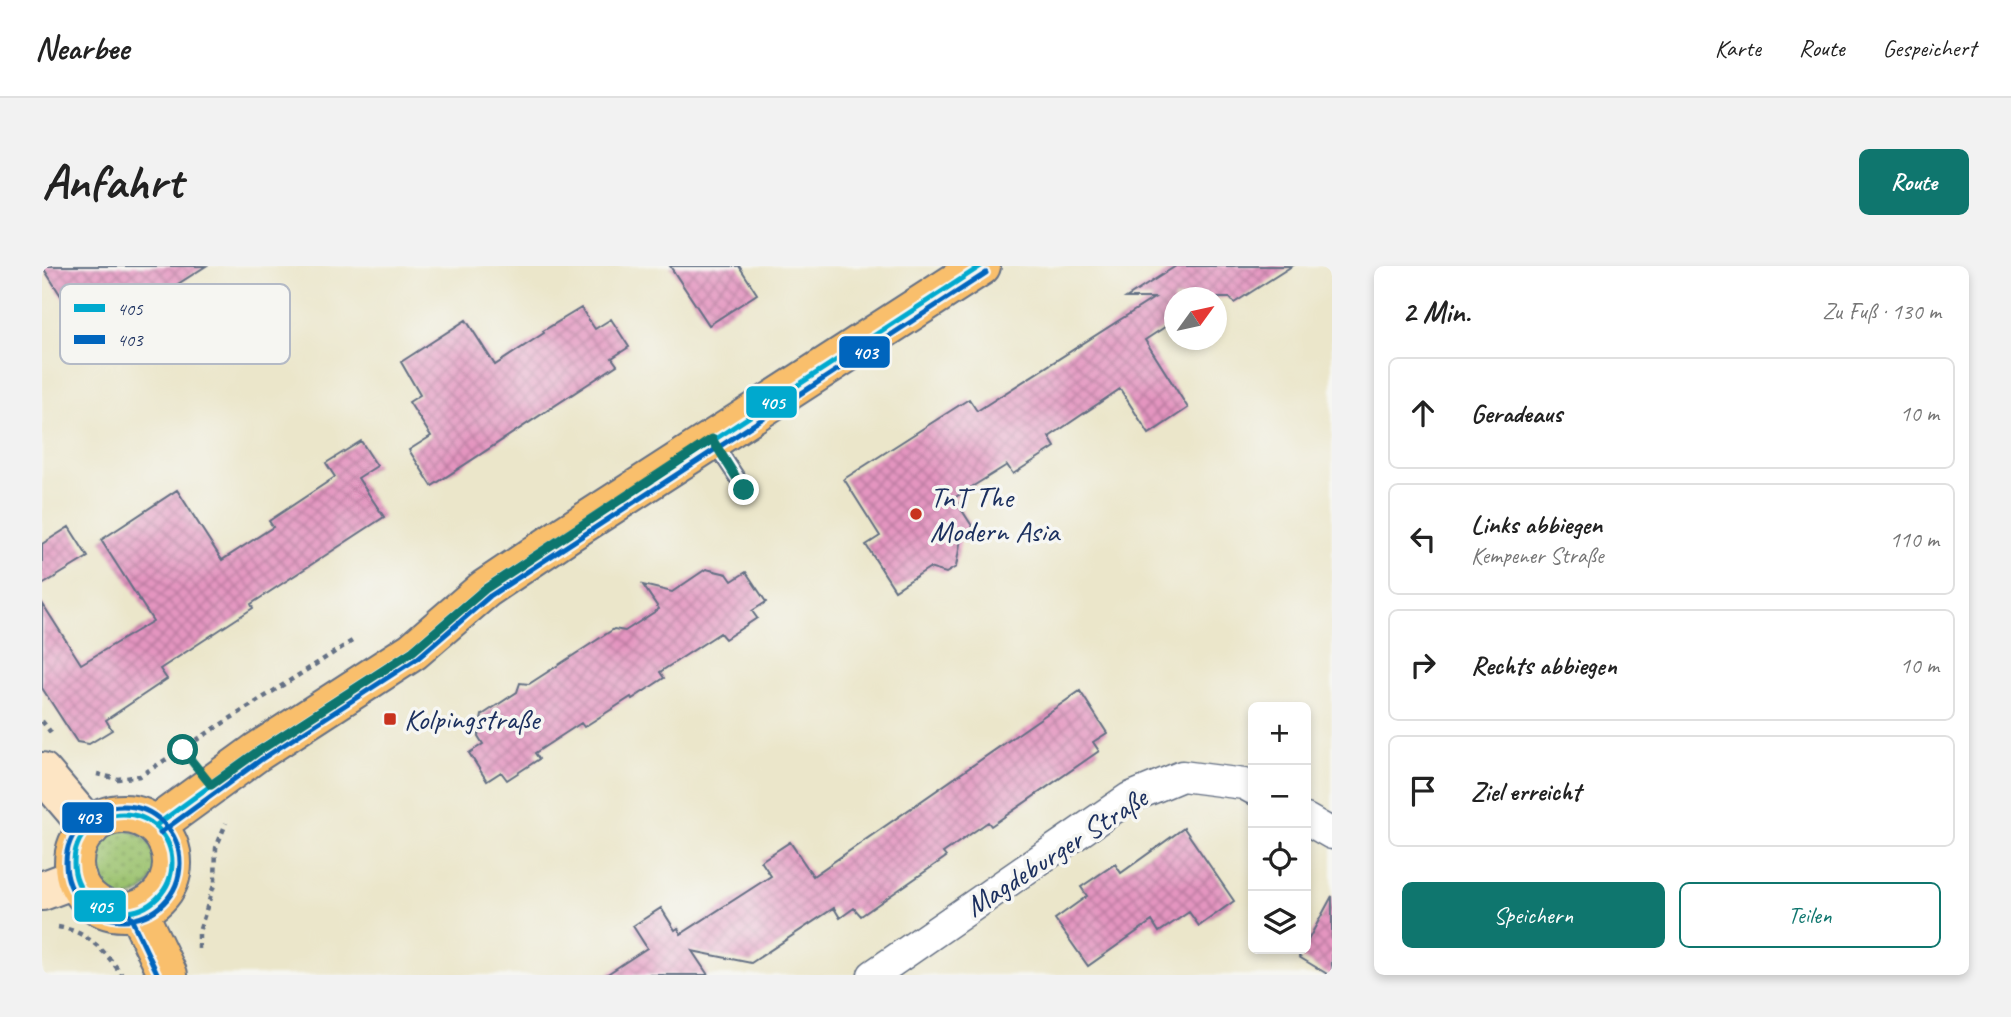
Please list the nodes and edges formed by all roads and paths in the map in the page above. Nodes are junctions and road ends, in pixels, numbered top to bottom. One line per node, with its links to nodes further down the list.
1 (981, 266): 2 (main road)
2 (712, 439): 3 (lane); 6 (main road)
3 (744, 490)
4 (42, 772): 10 (main road)
5 (93, 772): 6 (path)
6 (211, 785): 9 (main road); 15 (path)
7 (1248, 786): 17 (street, Magdeburger Straße)
8 (1311, 822): 11 (street)
9 (155, 826): 10 (main road); 14 (main road)
10 (90, 828): 12 (main road)
11 (1332, 834)
12 (77, 878): 13 (main road); 14 (main road)
13 (45, 909): 16 (path)
14 (137, 910): 15 (main road)
15 (183, 965)
16 (122, 975)
17 (873, 975)

